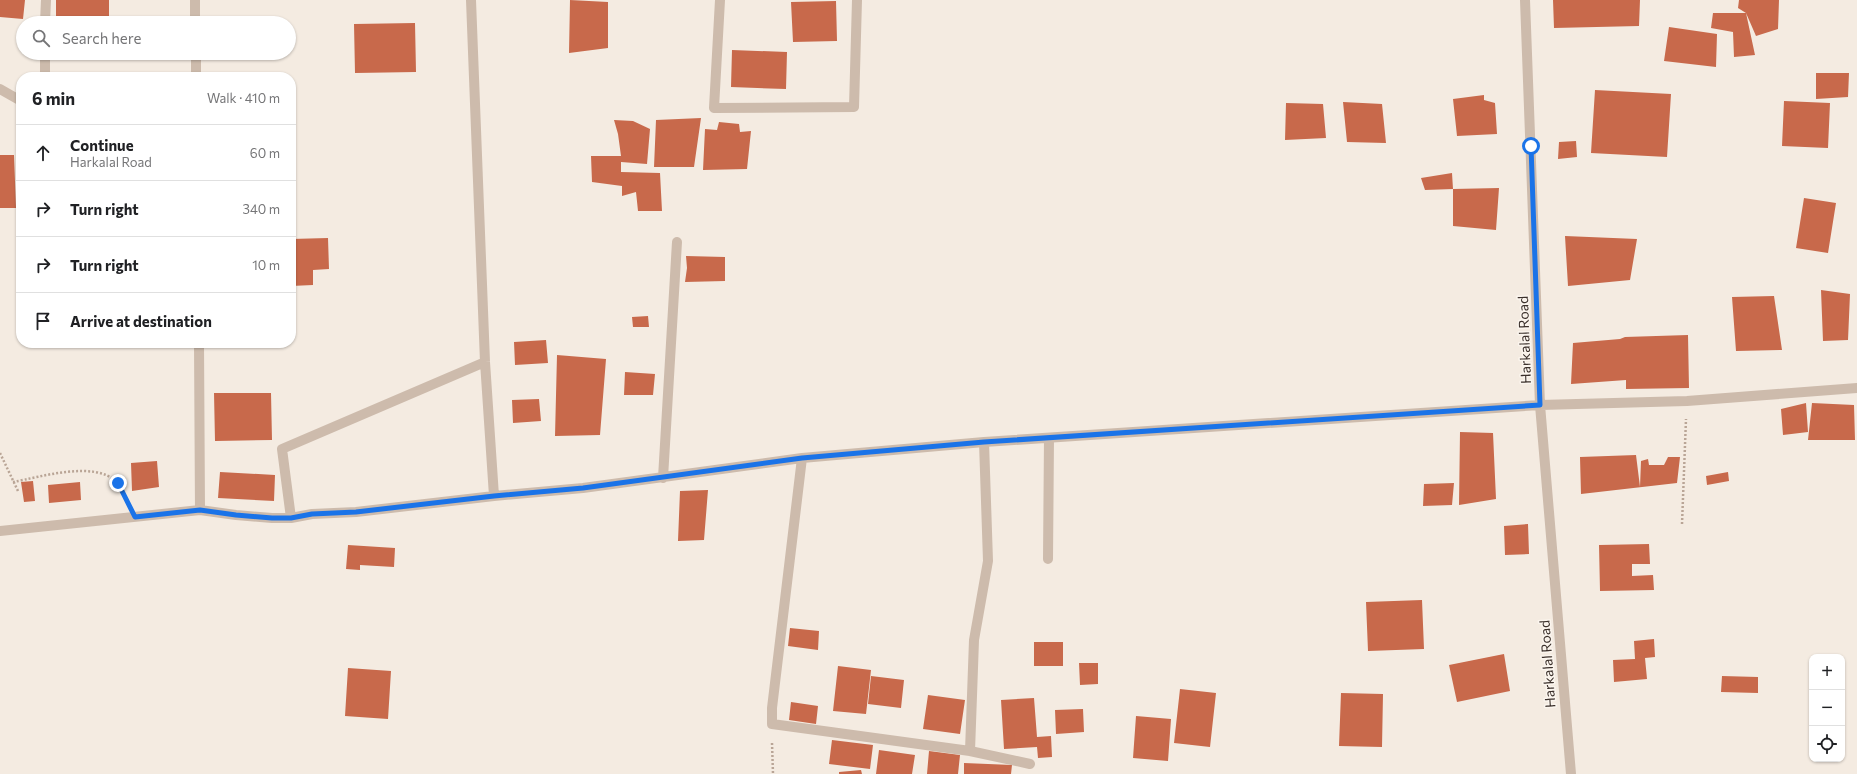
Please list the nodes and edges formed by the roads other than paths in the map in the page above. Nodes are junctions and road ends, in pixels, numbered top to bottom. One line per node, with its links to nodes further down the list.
1 (46, 0): 7 (street)
2 (195, 0): 8 (street)
3 (471, 0): 17 (street)
4 (720, 0): 5 (street)
5 (857, 0)
6 (1525, 0): 19 (street, Harkalal Road)
7 (45, 16)
8 (195, 16)
9 (45, 60): 11 (street)
10 (196, 60): 12 (street)
11 (45, 72)
12 (196, 72)
13 (0, 89): 14 (street)
14 (16, 98)
15 (677, 242): 23 (street)
16 (199, 348): 25 (street)
17 (485, 362): 24 (street); 26 (street)
18 (1857, 388): 19 (street)
19 (1540, 405): 20 (street); 31 (street, Harkalal Road)
20 (1048, 438): 21 (street); 28 (street)
21 (984, 442): 22 (street); 29 (street)
22 (802, 458): 23 (street); 29 (street)
23 (663, 478): 24 (street)
24 (494, 496): 26 (street)
25 (200, 510): 26 (street); 27 (street)
26 (291, 518)
27 (0, 531)
28 (1048, 559)
29 (970, 751): 30 (street)
30 (1030, 764)
31 (1571, 774)

